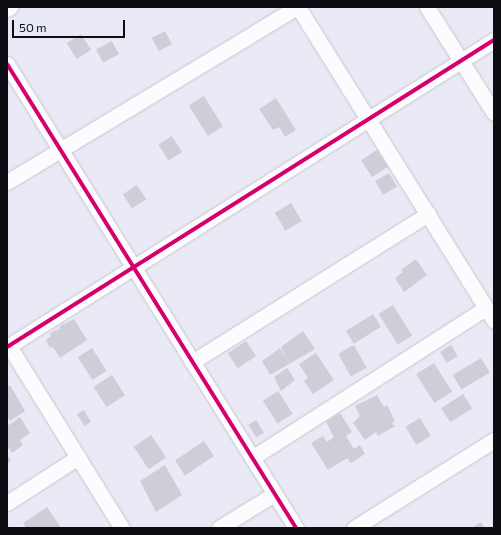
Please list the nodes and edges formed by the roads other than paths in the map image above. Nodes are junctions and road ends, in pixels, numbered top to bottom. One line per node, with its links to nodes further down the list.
1 (10, 7): 4 (street)
2 (297, 7): 9 (street); 10 (street)
3 (427, 7): 6 (street)
4 (7, 9)
5 (494, 40): 6 (street)
6 (461, 61): 8 (street); 9 (street)
7 (7, 64): 10 (street)
8 (494, 112)
9 (368, 119): 12 (street); 13 (street)
10 (60, 149): 11 (street); 13 (street)
11 (7, 182)
12 (428, 214): 14 (street); 17 (street)
13 (133, 267): 16 (street); 17 (street)
14 (486, 308): 15 (street); 20 (street)
15 (494, 321)
16 (8, 346): 19 (street)
17 (192, 362): 20 (street)
18 (494, 440): 26 (street)
19 (78, 457): 22 (street); 23 (street)
20 (252, 458): 21 (street)
21 (274, 494): 24 (street); 25 (street)
22 (7, 503)
23 (122, 528)
24 (219, 528)
25 (296, 528)
26 (354, 528)

